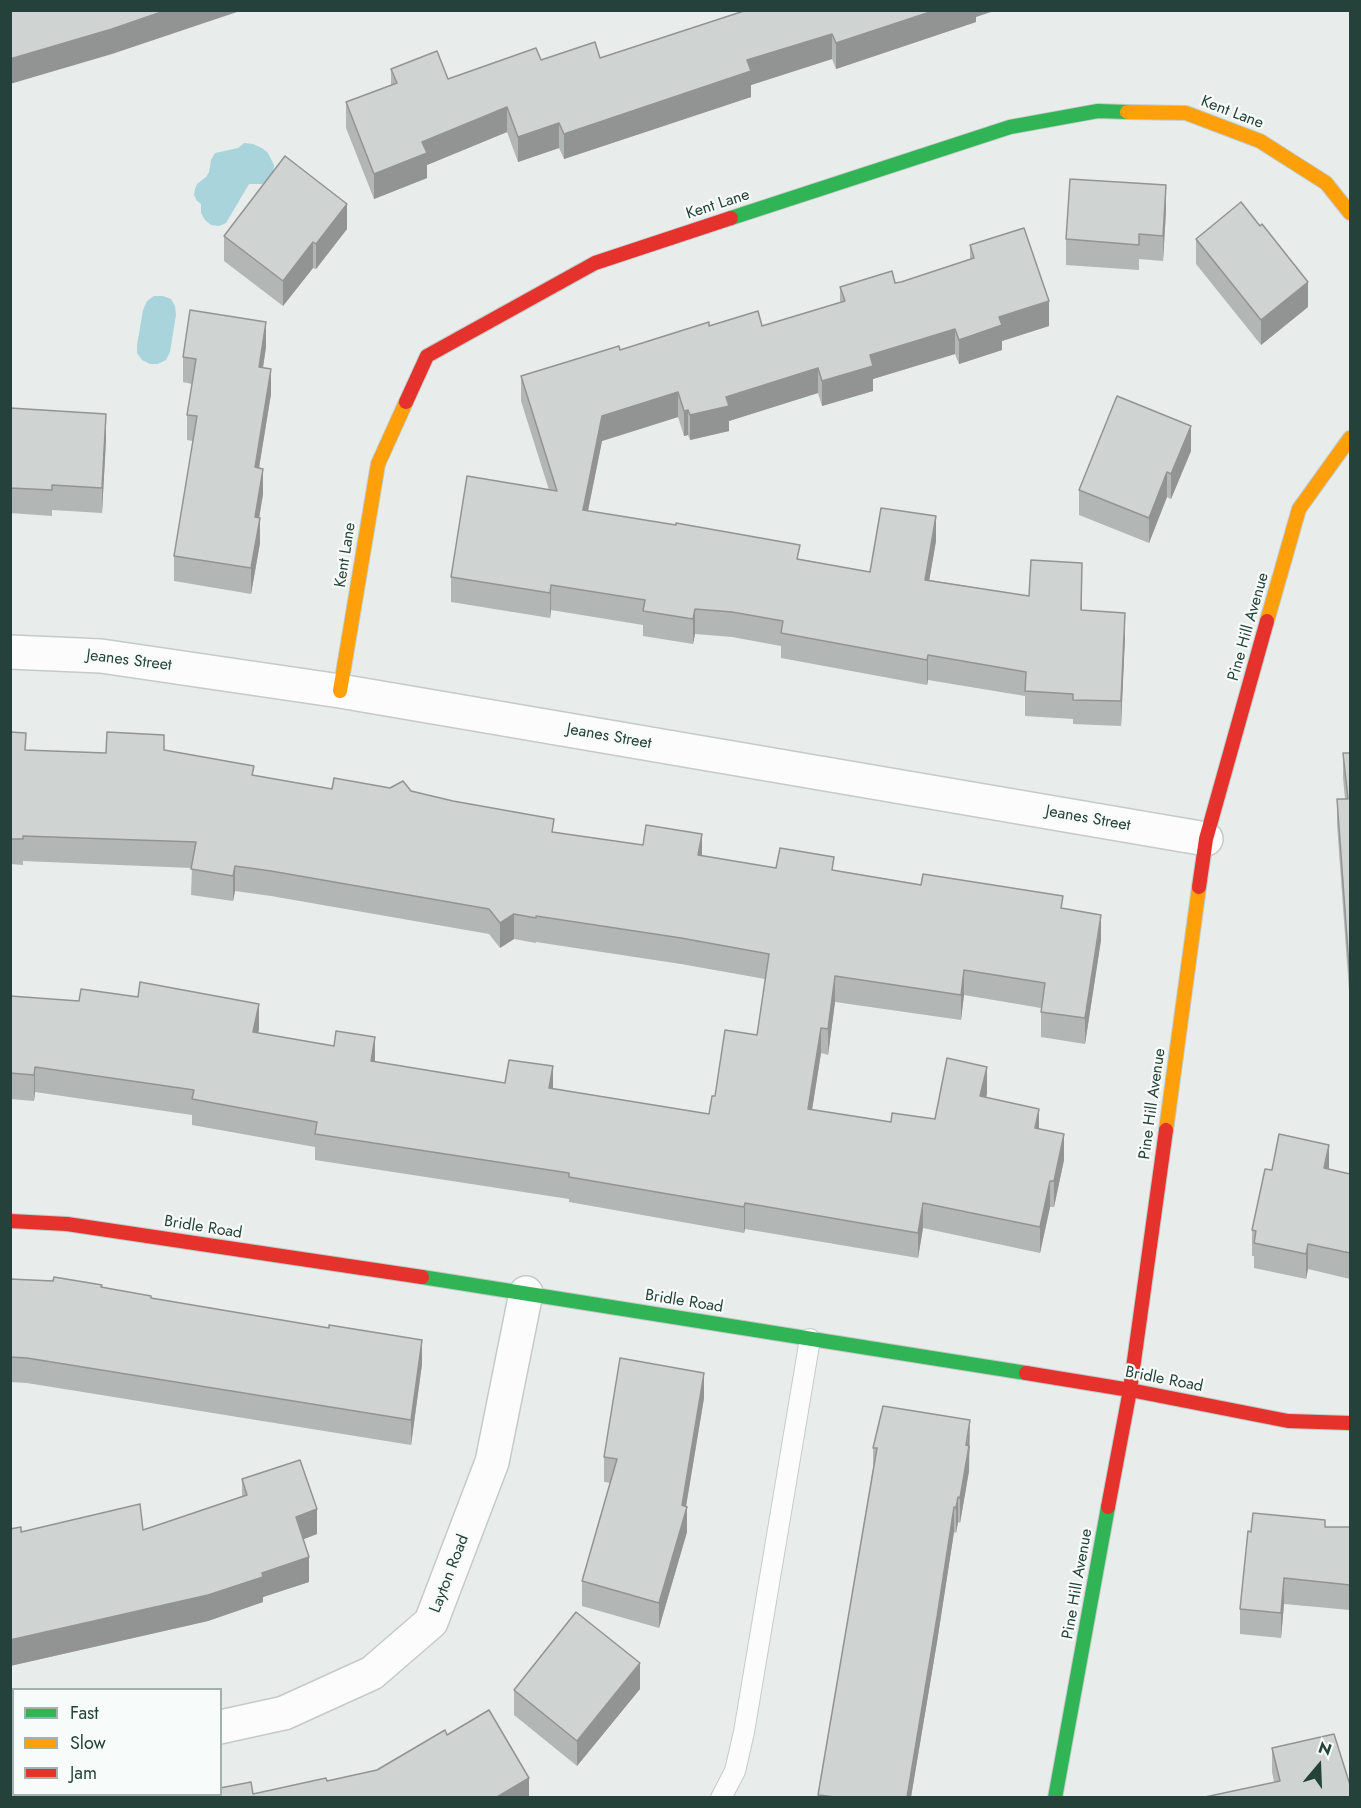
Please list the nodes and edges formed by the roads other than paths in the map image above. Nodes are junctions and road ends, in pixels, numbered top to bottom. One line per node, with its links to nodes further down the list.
1 (1350, 213): 4 (street, Kent Lane)
2 (1350, 438): 5 (street, Pine Hill Avenue)
3 (10, 652): 4 (street, Jeanes Street)
4 (340, 691): 5 (street, Jeanes Street)
5 (1206, 839): 9 (street, Pine Hill Avenue)
6 (10, 1221): 7 (street, Bridle Road)
7 (525, 1293): 8 (street, Bridle Road); 11 (street, Layton Road)
8 (810, 1339): 9 (street, Bridle Road); 12 (lane)
9 (1130, 1390): 10 (street, Bridle Road); 13 (street, Pine Hill Avenue)
10 (1350, 1423)
11 (222, 1727)
12 (721, 1797)
13 (1055, 1797)

